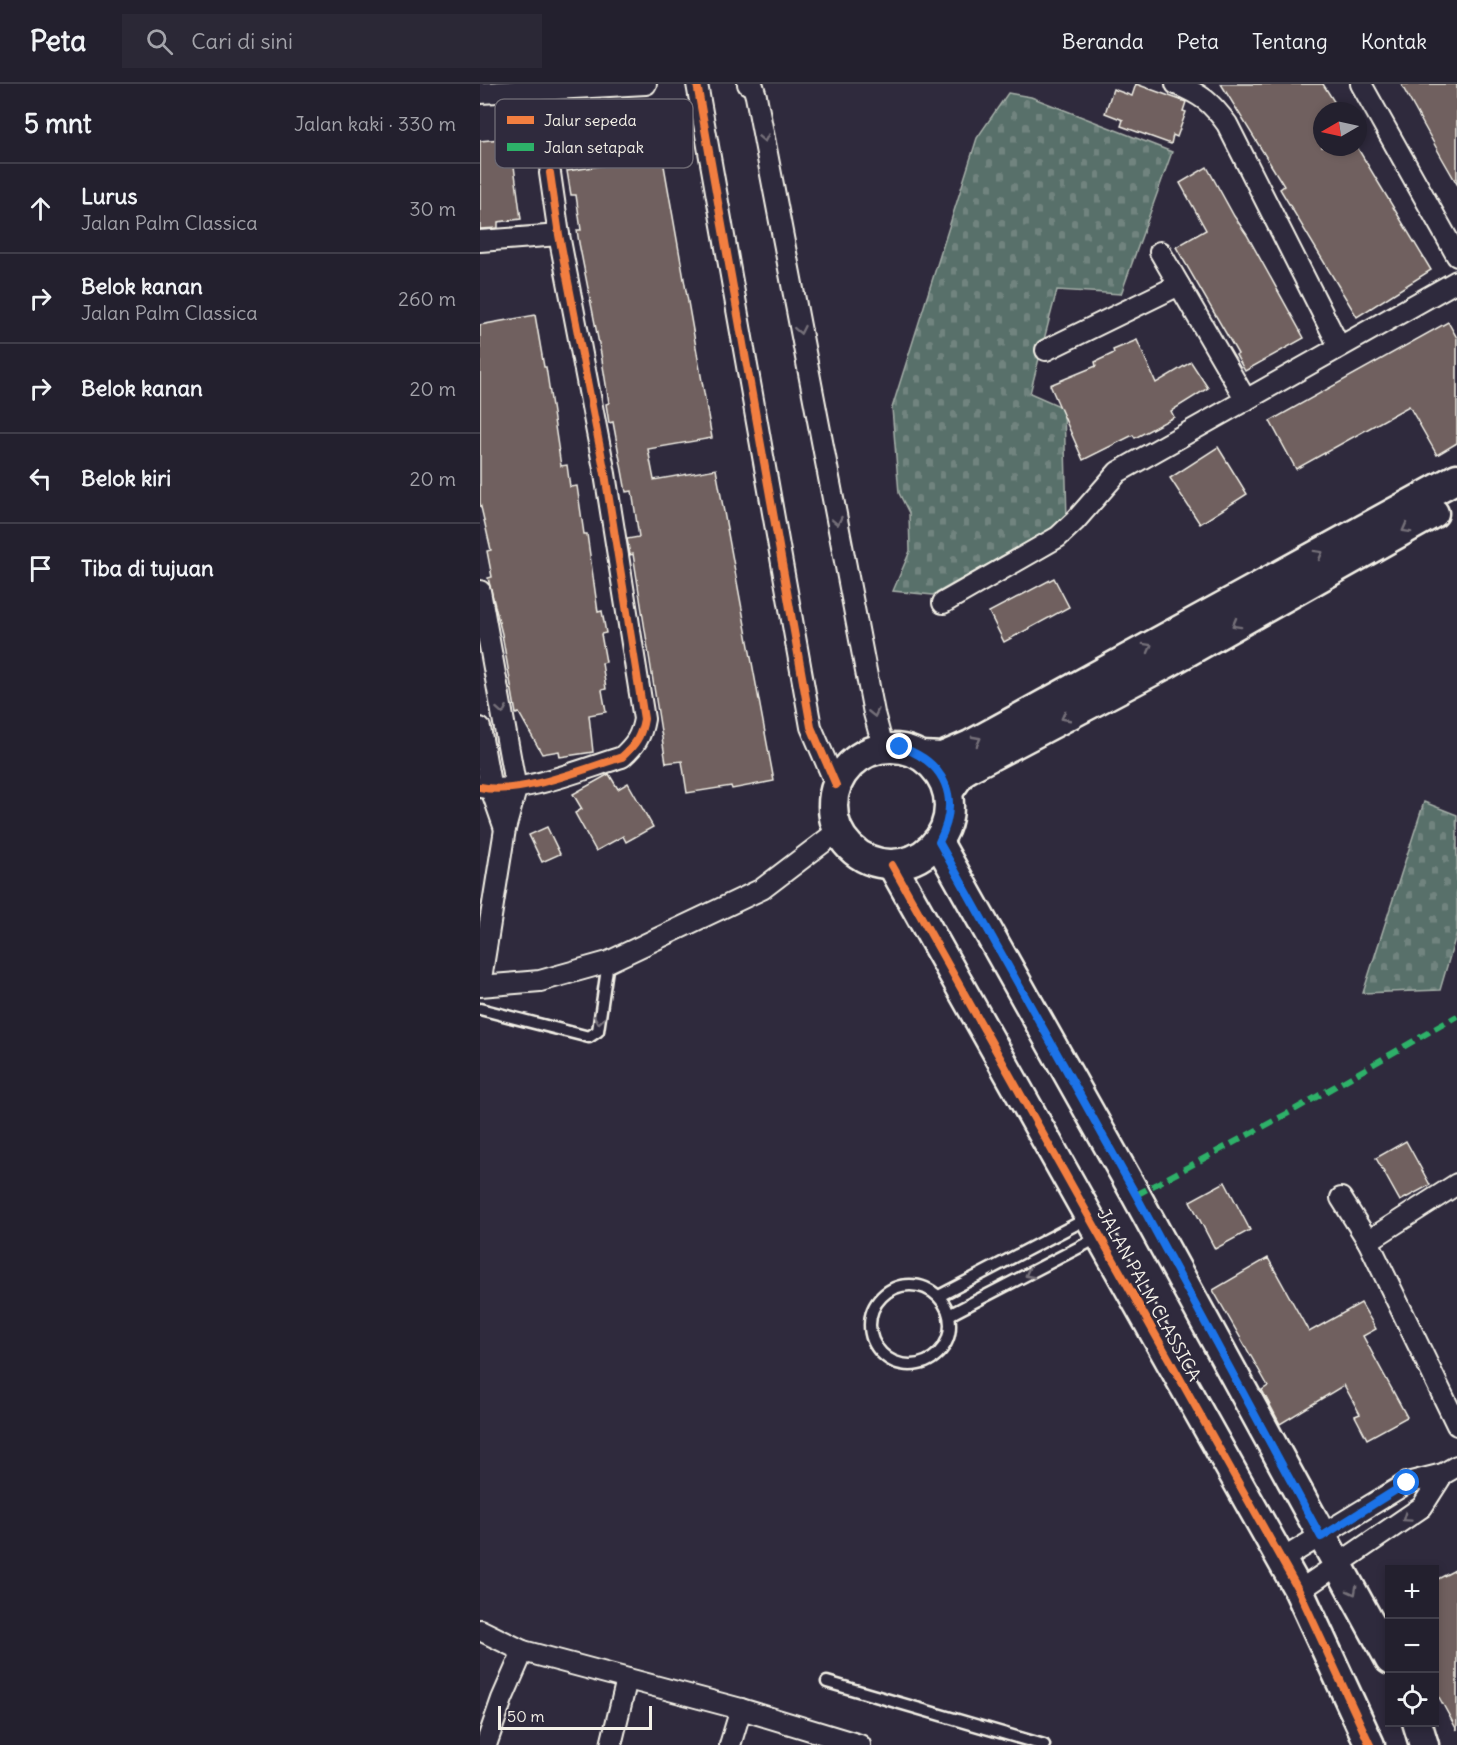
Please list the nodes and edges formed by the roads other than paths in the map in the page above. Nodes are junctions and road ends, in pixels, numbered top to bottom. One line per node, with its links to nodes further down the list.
1 (646, 84): 6 (street)
2 (698, 84): 24 (street)
3 (748, 84): 22 (street, one-way to 22)
4 (1176, 84): 14 (street)
5 (1361, 84): 11 (street)
6 (480, 93)
7 (550, 173): 8 (street)
8 (559, 235): 9 (street); 26 (street)
9 (480, 241)
10 (1160, 252): 13 (street)
11 (1457, 256)
12 (1457, 281): 14 (street)
13 (1179, 285): 15 (street); 16 (street)
14 (1339, 346): 16 (street)
15 (1046, 350)
16 (1246, 400): 20 (street)
17 (1457, 478): 23 (street, one-way to 17)
18 (1457, 500): 27 (street, one-way to 27)
19 (480, 591): 26 (street, one-way to 26)
20 (943, 603)
21 (480, 728): 25 (street)
22 (883, 747): 23 (street); 24 (street)
23 (922, 756): 27 (street)
24 (836, 785): 29 (street)
25 (485, 788): 26 (street); 28 (street)
26 (516, 789): 28 (street)
27 (948, 792): 30 (street)
28 (505, 829): 33 (street)
29 (838, 831): 31 (street); 32 (street)
30 (939, 842): 31 (street); 45 (street, JALAN PALM CLASSICA)
31 (892, 865): 37 (street, JALAN PALM CLASSICA)
32 (608, 962): 33 (street); 34 (lane, one-way to 34)
33 (480, 986)
34 (480, 1009)
35 (1457, 1184): 39 (street)
36 (1341, 1198): 39 (street)
37 (1094, 1227): 38 (lane); 40 (lane); 46 (street, JALAN PALM CLASSICA)
38 (1043, 1241): 40 (lane); 41 (lane)
39 (1368, 1241): 43 (street)
40 (1053, 1262): 42 (lane, one-way to 42)
41 (939, 1296): 42 (lane); 42 (lane)
42 (950, 1315)
43 (1457, 1425)
44 (1450, 1470): 45 (street); 47 (street, one-way to 47)
45 (1321, 1537): 46 (street); 47 (street, JALAN PALM CLASSICA)
46 (1281, 1560): 48 (street, JALAN PALM CLASSICA)
47 (1339, 1565): 48 (street); 51 (street, JALAN PALM CLASSICA, one-way to 51)
48 (1299, 1591): 56 (street, JALAN PALM CLASSICA)
49 (480, 1630): 50 (street)
50 (523, 1651): 52 (street); 58 (street)
51 (1385, 1652)
52 (627, 1679): 54 (street); 59 (street)
53 (827, 1682): 61 (lane)
54 (741, 1709): 57 (street); 60 (street)
55 (1419, 1727): 62 (street)
56 (1364, 1739)
57 (853, 1744)
58 (486, 1745)
59 (611, 1745)
60 (730, 1745)
61 (1044, 1745)
62 (1424, 1745)

